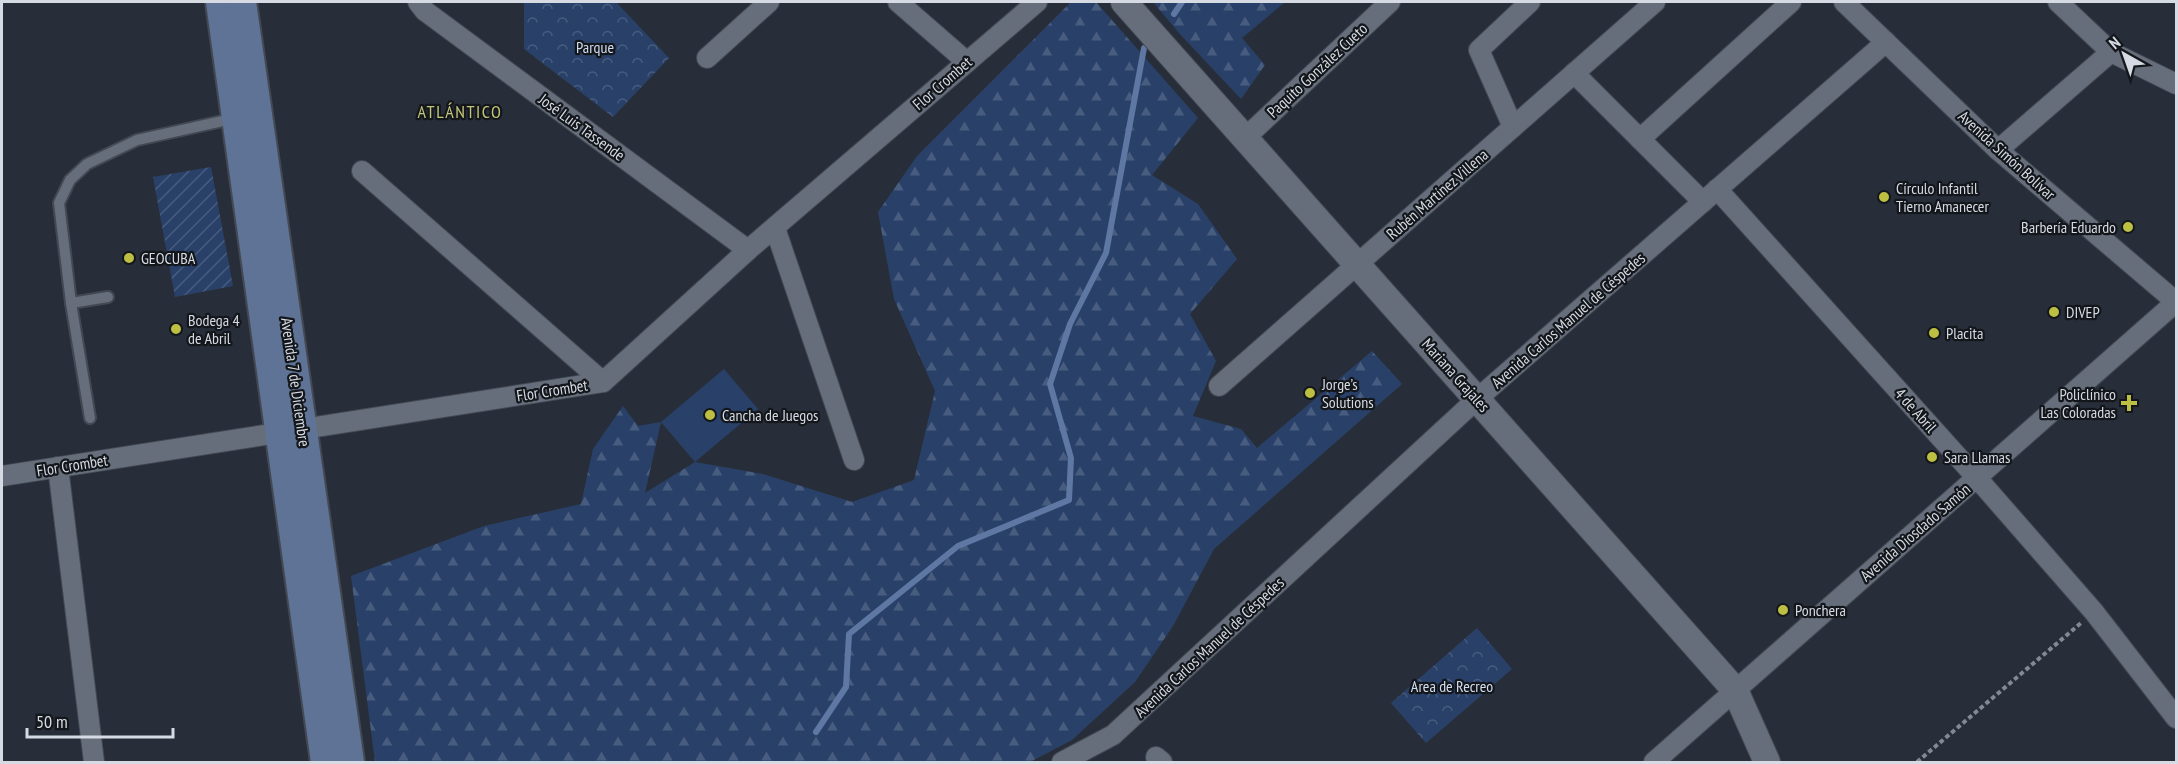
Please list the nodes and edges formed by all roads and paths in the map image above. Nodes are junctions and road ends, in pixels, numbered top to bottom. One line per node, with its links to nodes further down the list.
1 (220, 2): 21 (main road, Avenida 7 de Diciembre)
2 (242, 2): 38 (main road, Avenida 7 de Diciembre)
3 (418, 2): 29 (street, José Luis Tassende)
4 (769, 2): 17 (street)
5 (898, 2): 18 (street)
6 (1037, 2): 18 (street, Flor Crombet)
7 (1124, 2): 23 (street, Mariana Grajales)
8 (1390, 2): 14 (street, Paquito González Cueto)
9 (1530, 2): 22 (street)
10 (1655, 2): 19 (street, Rubén Martínez Villena)
11 (1791, 2): 24 (street)
12 (1844, 2): 15 (street, Avenida Simón Bolívar)
13 (2058, 2): 16 (street)
14 (1369, 11): 23 (street, Paquito González Cueto)
15 (1886, 42): 25 (street, Avenida Simón Bolívar); 27 (street, Avenida Carlos Manuel de Céspedes)
16 (2111, 52): 20 (street); 25 (street)
17 (707, 58)
18 (967, 62): 28 (street, Flor Crombet)
19 (1574, 73): 22 (street, Rubén Martínez Villena); 24 (street, 4 de Abril)
20 (2176, 84)
21 (236, 118): 33 (lane); 38 (main road, Avenida 7 de Diciembre)
22 (1513, 127): 30 (street, Rubén Martínez Villena)
23 (1245, 138): 30 (street, Mariana Grajales)
24 (1640, 139): 27 (street, 4 de Abril)
25 (1998, 150): 32 (street, Avenida Simón Bolívar)
26 (362, 171): 34 (street)
27 (1710, 195): 36 (street, Avenida Carlos Manuel de Céspedes); 42 (street, 4 de Abril)
28 (775, 228): 29 (street, Flor Crombet); 39 (street)
29 (748, 250): 34 (street, Flor Crombet)
30 (1357, 264): 35 (street, Rubén Martínez Villena); 36 (street, Mariana Grajales)
31 (108, 297): 33 (lane)
32 (2176, 302): 42 (street, Avenida Diosdado Samón)
33 (71, 303): 37 (lane)
34 (603, 382): 38 (street, Flor Crombet)
35 (1219, 386)
36 (1477, 399): 44 (street, Mariana Grajales); 49 (street, Avenida Carlos Manuel de Céspedes)
37 (90, 418)
38 (291, 431): 40 (street, Flor Crombet); 47 (main road, Avenida 7 de Diciembre); 48 (main road, Avenida 7 de Diciembre)
39 (854, 460)
40 (58, 467): 41 (street, Flor Crombet); 46 (street)
41 (2, 476)
42 (1977, 477): 43 (street, 4 de Abril); 44 (street, Avenida Diosdado Samón)
43 (2094, 612): 45 (street, 4 de Abril); 52 (path)
44 (1736, 690): 50 (street, Avenida Diosdado Samón); 51 (street, Mariana Grajales)
45 (2176, 718)
46 (94, 762)
47 (325, 762)
48 (350, 762)
49 (1062, 762)
50 (1654, 762)
51 (1767, 762)
52 (1917, 762)

